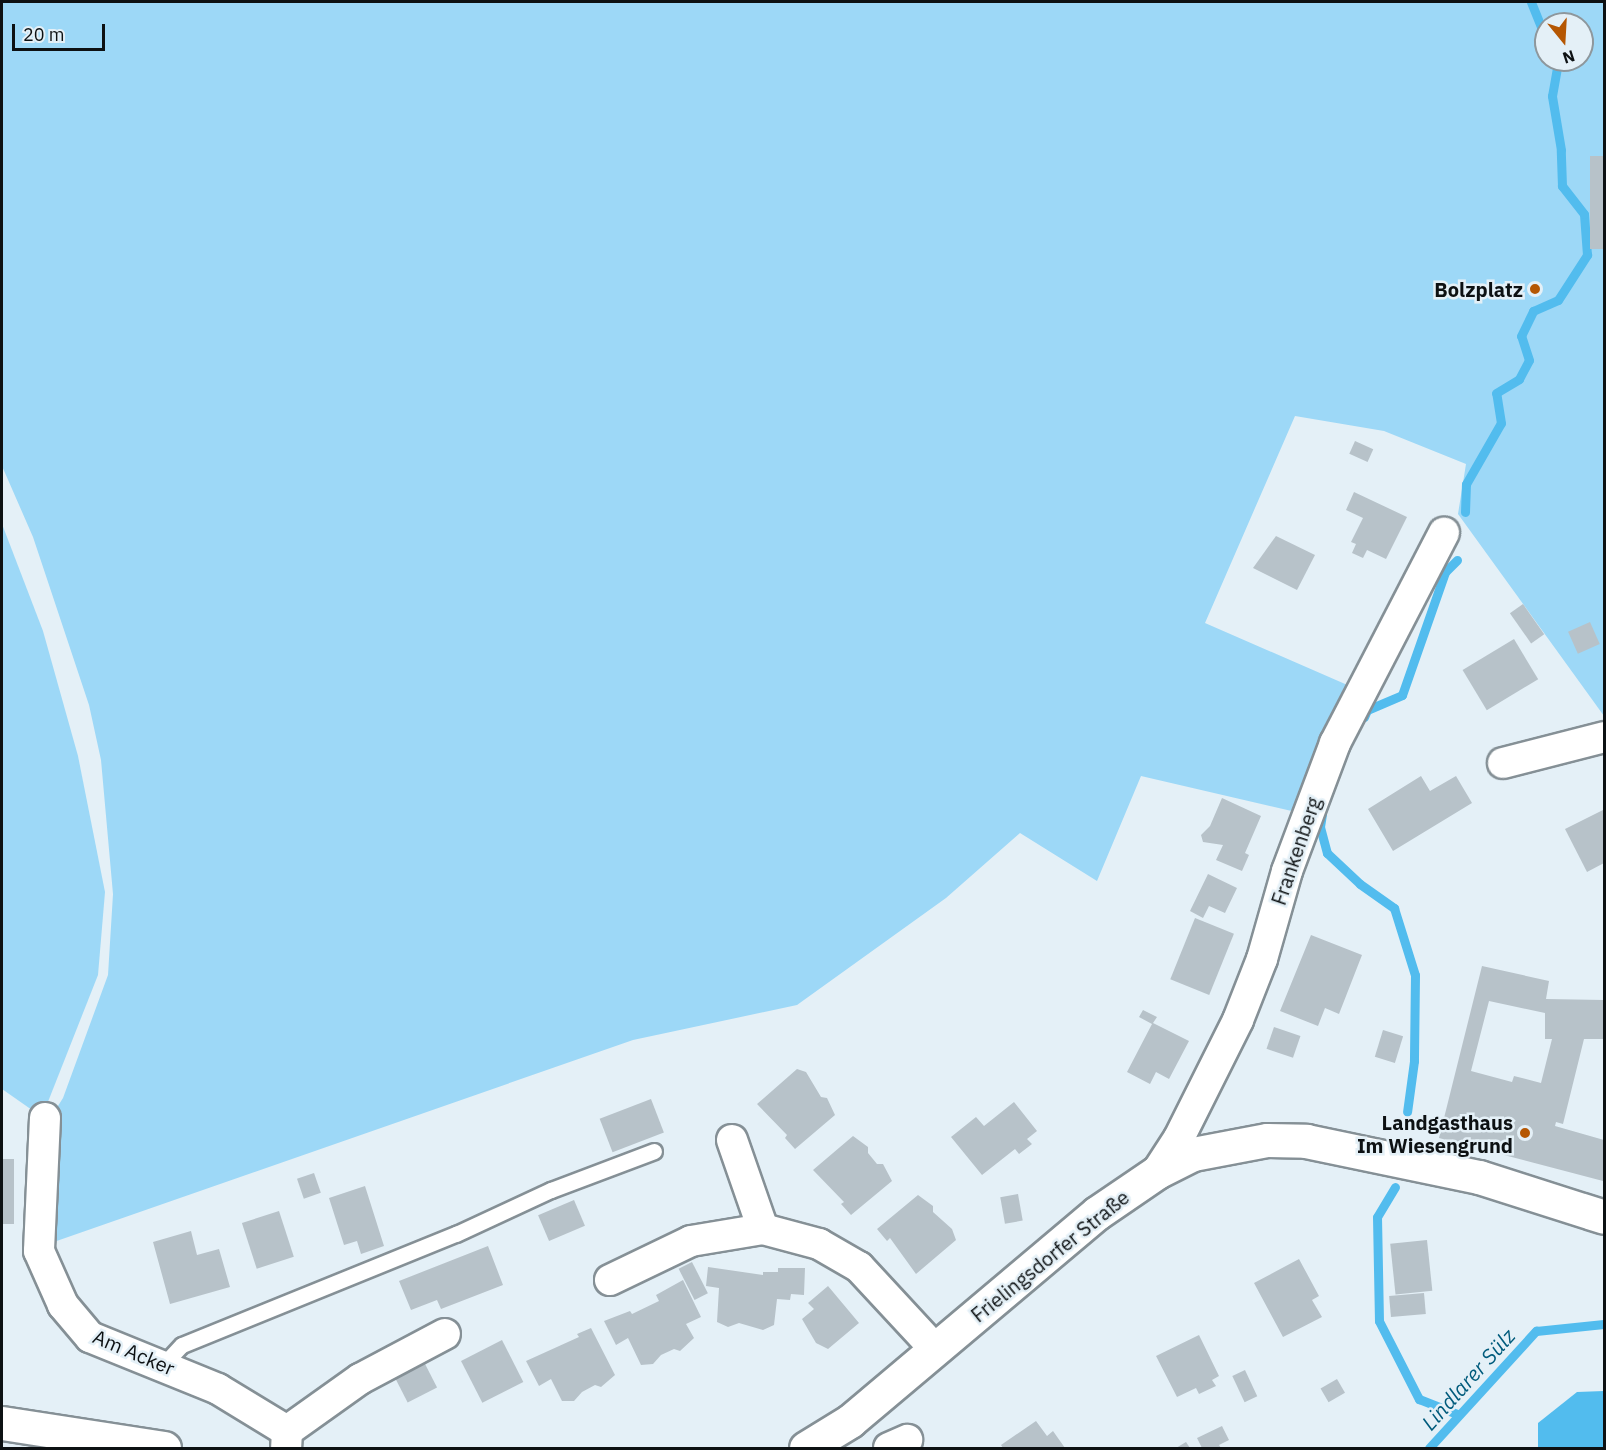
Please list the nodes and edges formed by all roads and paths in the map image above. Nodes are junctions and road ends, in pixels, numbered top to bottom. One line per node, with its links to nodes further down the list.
1 (1444, 533): 7 (street, Frankenberg)
2 (1605, 737): 3 (street)
3 (1503, 763)
4 (45, 1118): 13 (street, Am Acker)
5 (732, 1140): 9 (street)
6 (654, 1151): 13 (lane)
7 (1157, 1172): 8 (main road, Frielingsdorfer Straße); 12 (main road, Frielingsdorfer Straße)
8 (1605, 1217)
9 (763, 1229): 10 (street); 12 (street)
10 (610, 1280)
11 (446, 1334): 15 (street, Am Acker)
12 (935, 1349): 17 (main road, Frielingsdorfer Straße)
13 (164, 1365): 15 (street, Am Acker)
14 (2, 1423): 16 (main road)
15 (287, 1440)
16 (164, 1449)
17 (806, 1449)

